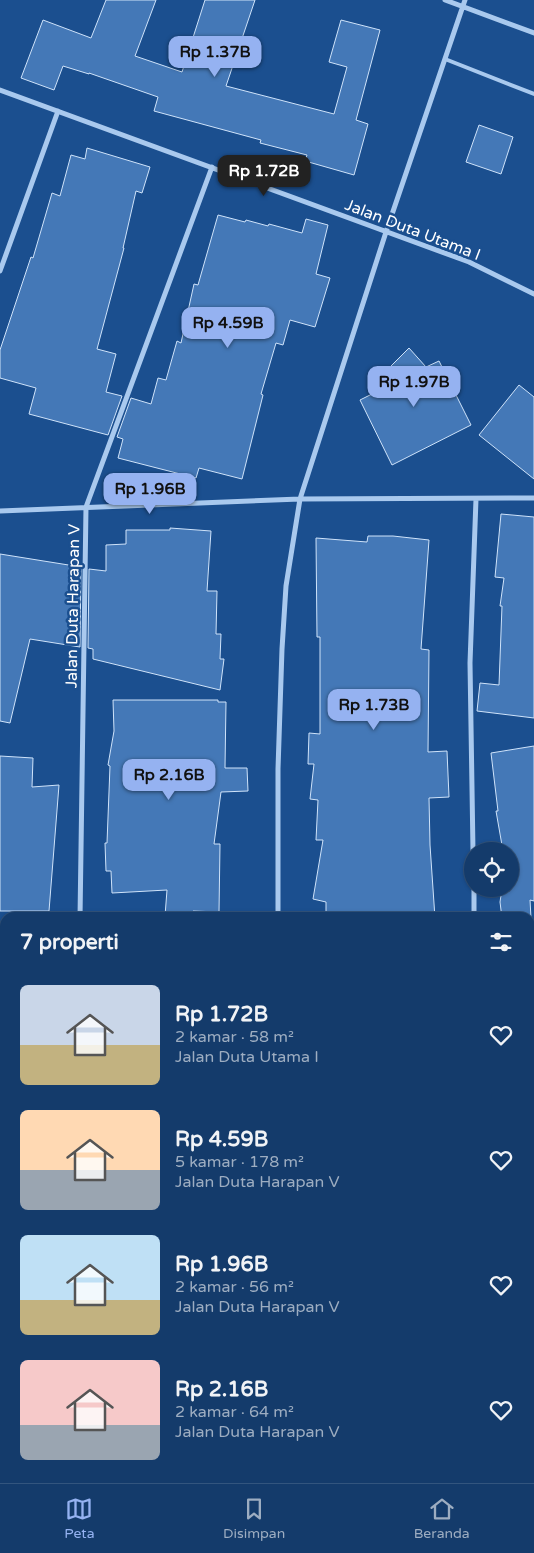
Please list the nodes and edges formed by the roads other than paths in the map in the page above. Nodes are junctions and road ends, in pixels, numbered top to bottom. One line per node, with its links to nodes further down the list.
1 (445, 0): 3 (street)
2 (465, 0): 3 (street)
3 (462, 7): 4 (street); 5 (street)
4 (534, 33)
5 (446, 59): 7 (lane); 10 (street)
6 (0, 90): 8 (street, Jalan Duta Utama I)
7 (534, 94)
8 (58, 111): 9 (street, Jalan Duta Utama I); 11 (street)
9 (212, 167): 10 (street, Jalan Duta Utama I); 16 (street, Jalan Duta Harapan V)
10 (386, 232): 12 (street, Jalan Duta Utama I); 14 (street)
11 (0, 272)
12 (534, 294)
13 (534, 498): 15 (street)
14 (300, 499): 15 (street); 16 (street); 21 (street)
15 (476, 500): 18 (street)
16 (86, 507): 17 (street); 20 (street, Jalan Duta Harapan V)
17 (0, 511)
18 (473, 842)
19 (474, 897): 22 (street)
20 (80, 912)
21 (278, 912)
22 (474, 912)

